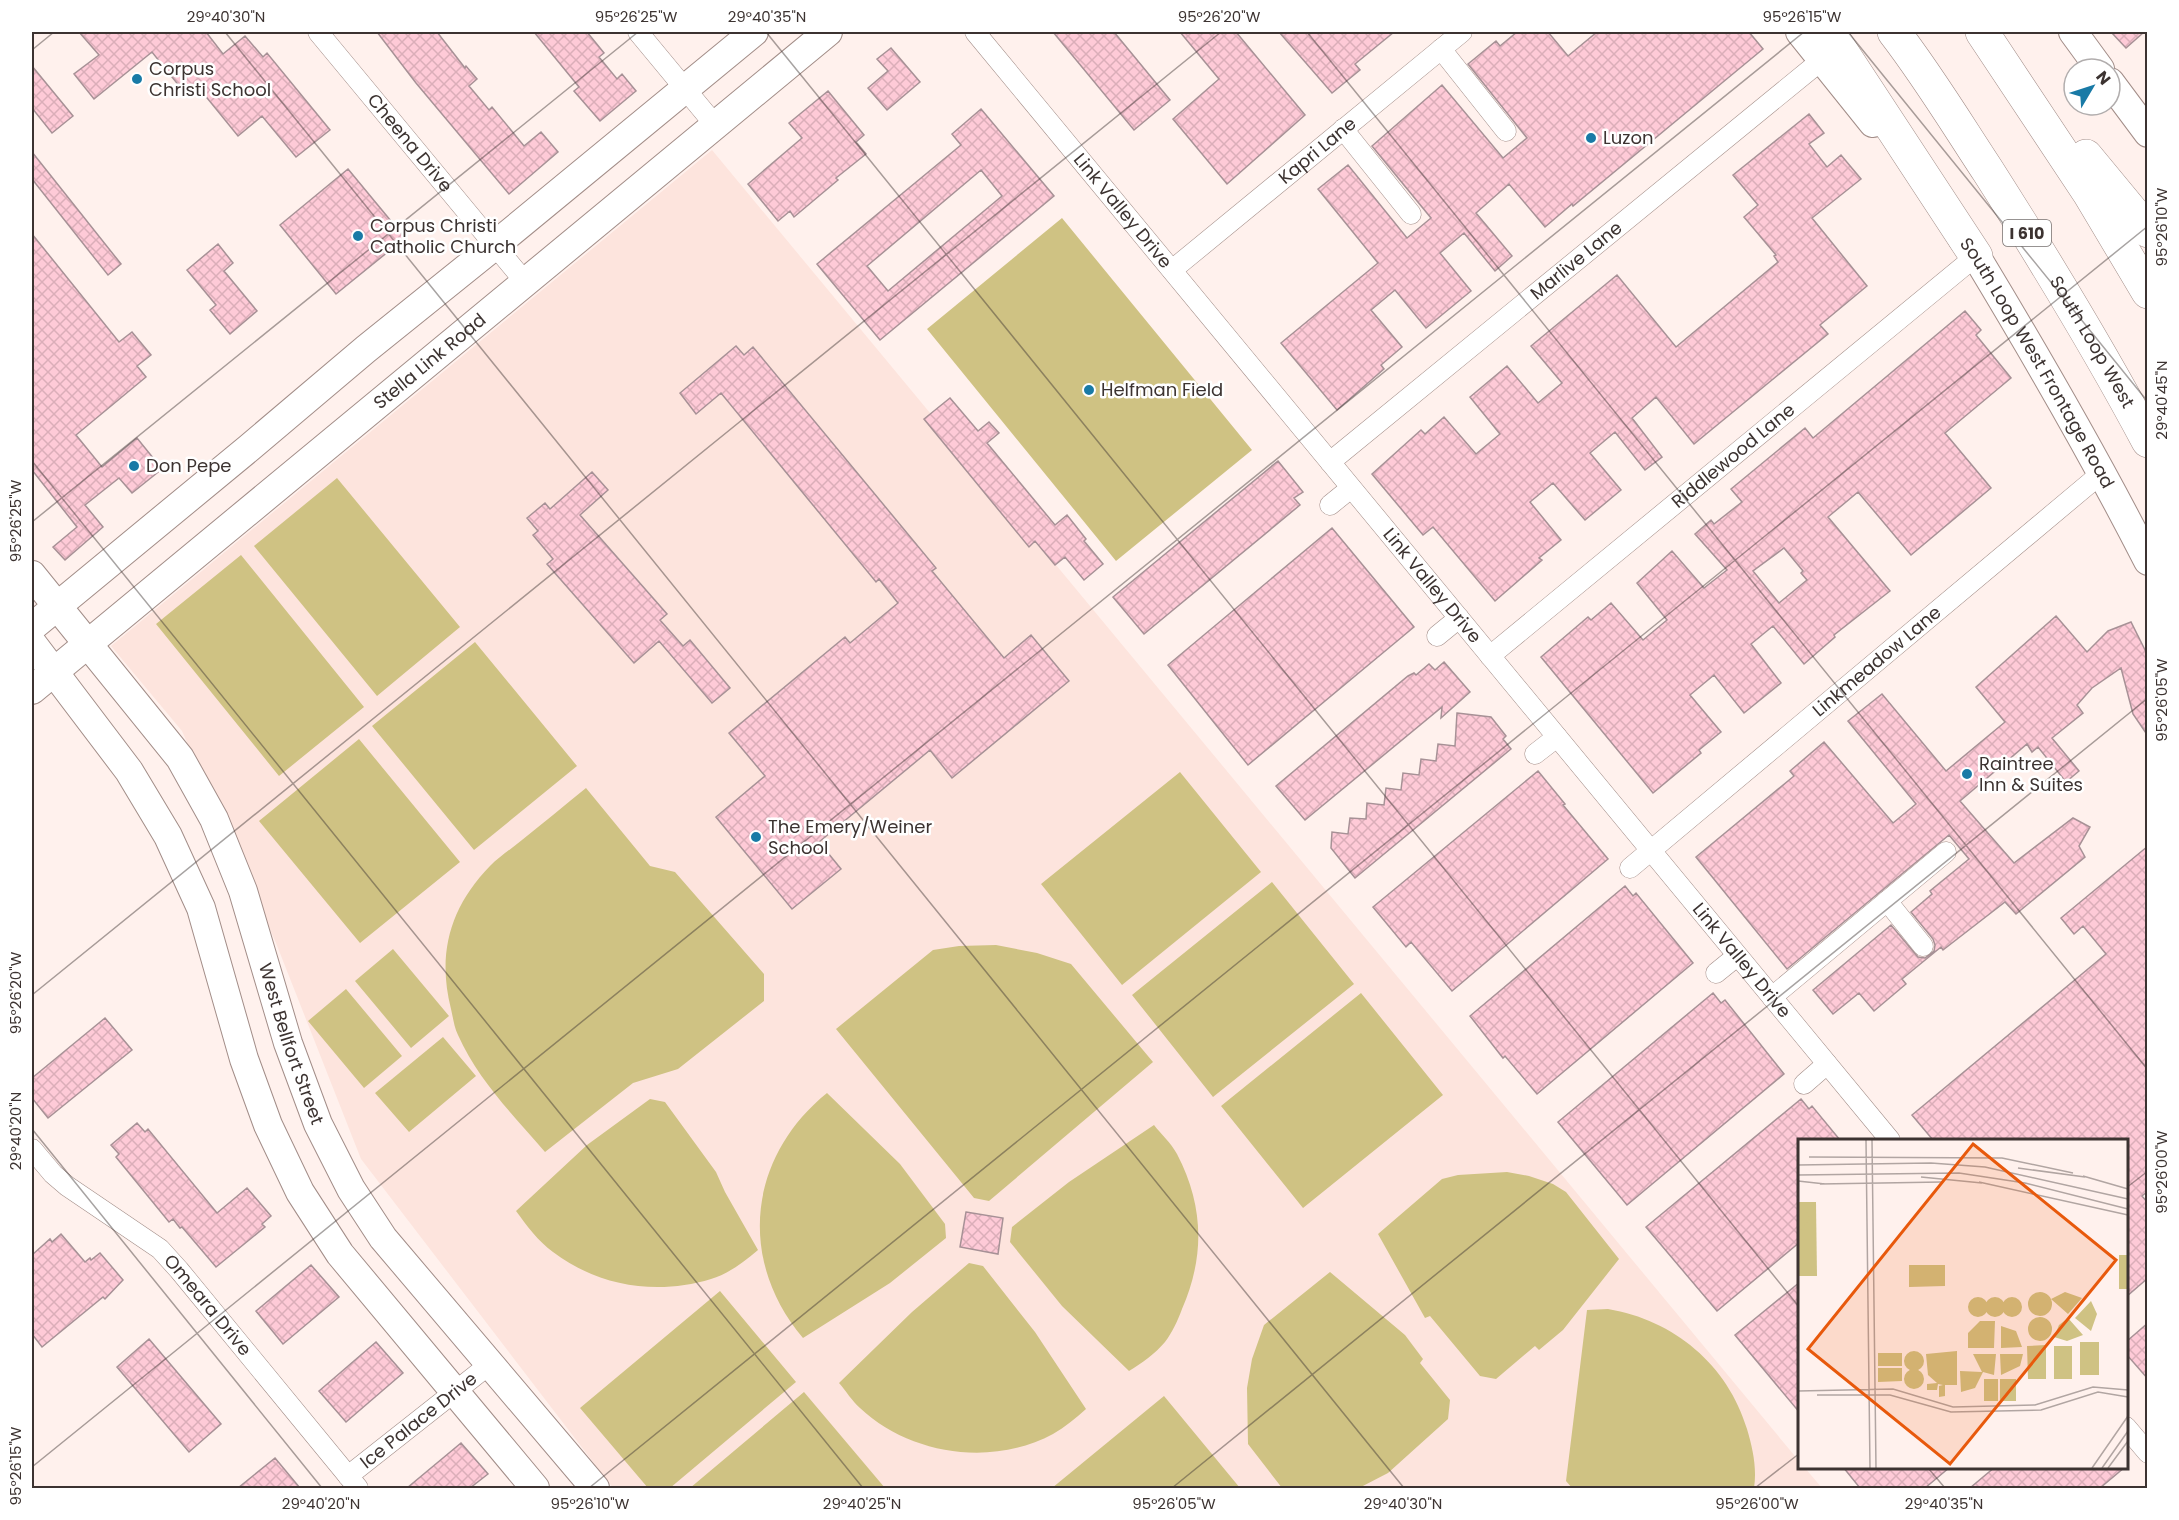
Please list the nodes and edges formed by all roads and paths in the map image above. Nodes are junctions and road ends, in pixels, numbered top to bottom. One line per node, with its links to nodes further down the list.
1 (318, 32): 22 (street, Cheena Drive)
2 (638, 32): 14 (street)
3 (753, 32): 14 (main road)
4 (828, 32): 16 (main road, Stella Link Road)
5 (975, 32): 24 (street, Link Valley Drive)
6 (1462, 32): 12 (street, Kapri Lane)
7 (1800, 32): 11 (main road)
8 (1894, 32): 27 (highway, South Loop West / I 610)
9 (1983, 32): 21 (highway); 26 (highway)
10 (2073, 32): 13 (main road)
11 (1826, 45): 23 (highway); 28 (street, Marlive Lane)
12 (1441, 49): 17 (street, Kapri Lane); 18 (street)
13 (2091, 57)
14 (684, 89): 16 (street); 22 (main road)
15 (2122, 98): 19 (main road)
16 (714, 125): 25 (main road, Stella Link Road)
17 (1343, 129): 20 (street); 24 (street, Kapri Lane)
18 (1506, 131)
19 (2148, 133)
20 (1412, 214)
21 (2148, 231)
22 (495, 246): 25 (street, Cheena Drive); 34 (main road)
23 (1976, 256): 29 (main road, South Loop West Frontage Road); 40 (street, Riddlewood Lane)
24 (1172, 270): 28 (street, Link Valley Drive)
25 (525, 282): 39 (main road, Stella Link Road)
26 (2148, 292)
27 (2148, 441)
28 (1330, 462): 30 (street, Link Valley Drive)
29 (2103, 472): 32 (main road, South Loop West Frontage Road); 45 (street, Linkmeadow Lane)
30 (1351, 488): 31 (street); 35 (street, Link Valley Drive)
31 (1330, 505)
32 (2148, 561)
33 (32, 575): 34 (main road, West Bellfort Street)
34 (57, 607): 36 (main road); 39 (main road, West Bellfort Street)
35 (1459, 618): 37 (street); 40 (street, Link Valley Drive)
36 (32, 627)
37 (1437, 636)
38 (32, 643): 41 (main road)
39 (87, 644): 41 (main road, Stella Link Road); 49 (main road, West Bellfort Street)
40 (1490, 656): 43 (street, Link Valley Drive)
41 (54, 672): 42 (main road, Stella Link Road); 50 (main road)
42 (32, 690)
43 (1557, 737): 44 (street); 45 (street, Link Valley Drive)
44 (1535, 754)
45 (1651, 850): 47 (street, Linkmeadow Lane); 52 (street, Link Valley Drive)
46 (1946, 852): 48 (street)
47 (1630, 868)
48 (1887, 901): 51 (street); 54 (street)
49 (254, 929): 50 (main road); 59 (main road, West Bellfort Street)
50 (209, 938): 60 (main road)
51 (1923, 946)
52 (1737, 956): 53 (street); 54 (street, Link Valley Drive)
53 (1716, 973)
54 (1772, 997): 55 (street, Link Valley Drive)
55 (1827, 1064): 56 (street); 57 (street, Link Valley Drive)
56 (1804, 1084)
57 (1889, 1139)
58 (32, 1149): 63 (street, Omeara Drive)
59 (490, 1364): 60 (street, Ice Palace Drive); 65 (main road, West Bellfort Street)
60 (454, 1391): 63 (street, Ice Palace Drive); 64 (main road)
61 (2128, 1428): 62 (street)
62 (2148, 1453)
63 (353, 1482)
64 (535, 1488)
65 (595, 1488)

